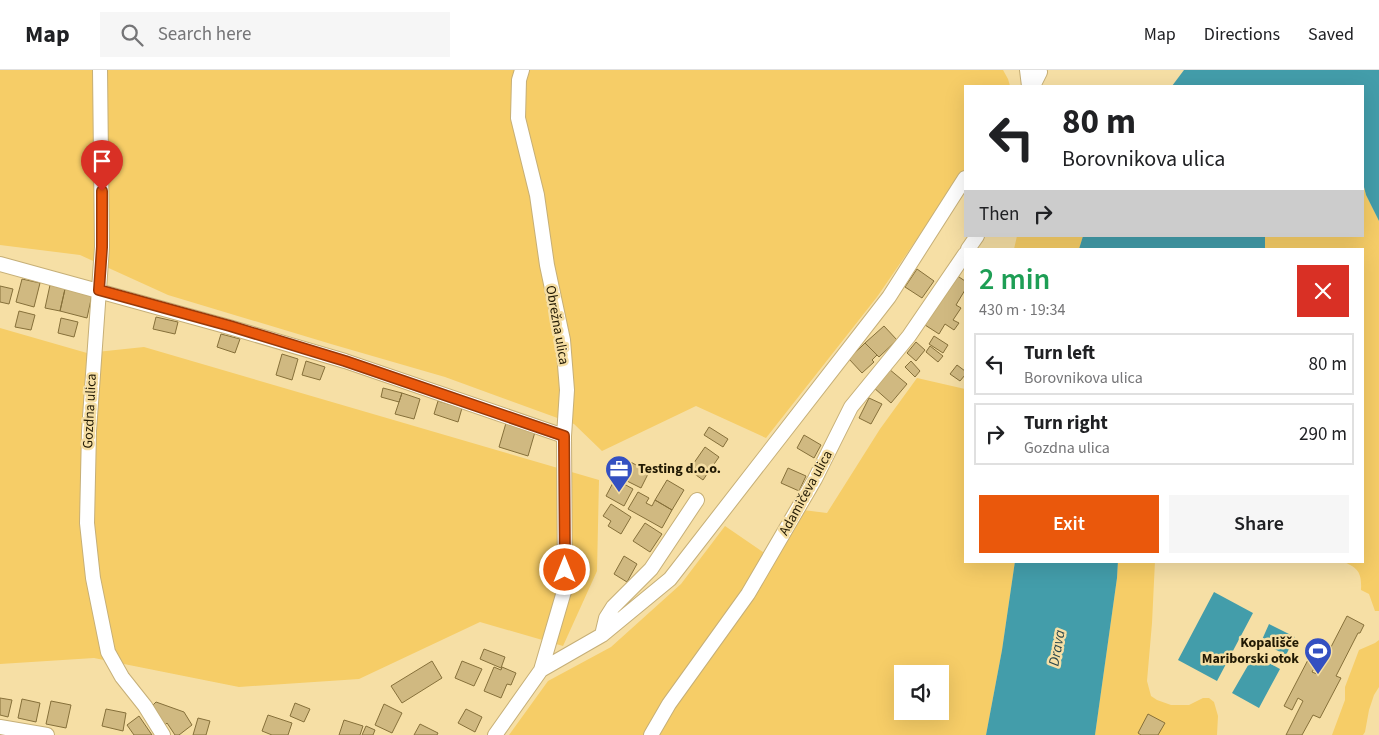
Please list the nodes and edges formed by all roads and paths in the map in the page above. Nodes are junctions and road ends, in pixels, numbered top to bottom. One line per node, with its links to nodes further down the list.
1 (100, 70): 11 (street, Gozdna ulica)
2 (522, 70): 12 (street, Obrežna ulica)
3 (1034, 71): 4 (street); 5 (street)
4 (1029, 85)
5 (1034, 85)
6 (964, 180): 14 (street, Obrežna ulica)
7 (976, 237): 8 (street)
8 (969, 248)
9 (964, 255): 20 (street, Adamičeva ulica)
10 (0, 264): 11 (street)
11 (99, 290): 12 (street); 18 (street, Gozdna ulica)
12 (564, 436): 15 (street, Obrežna ulica)
13 (697, 500): 14 (street)
14 (602, 635): 15 (street, Obrežna ulica)
15 (540, 670): 19 (street, Obrežna ulica)
16 (0, 727): 17 (street)
17 (48, 735)
18 (162, 735)
19 (495, 735)
20 (651, 735)

